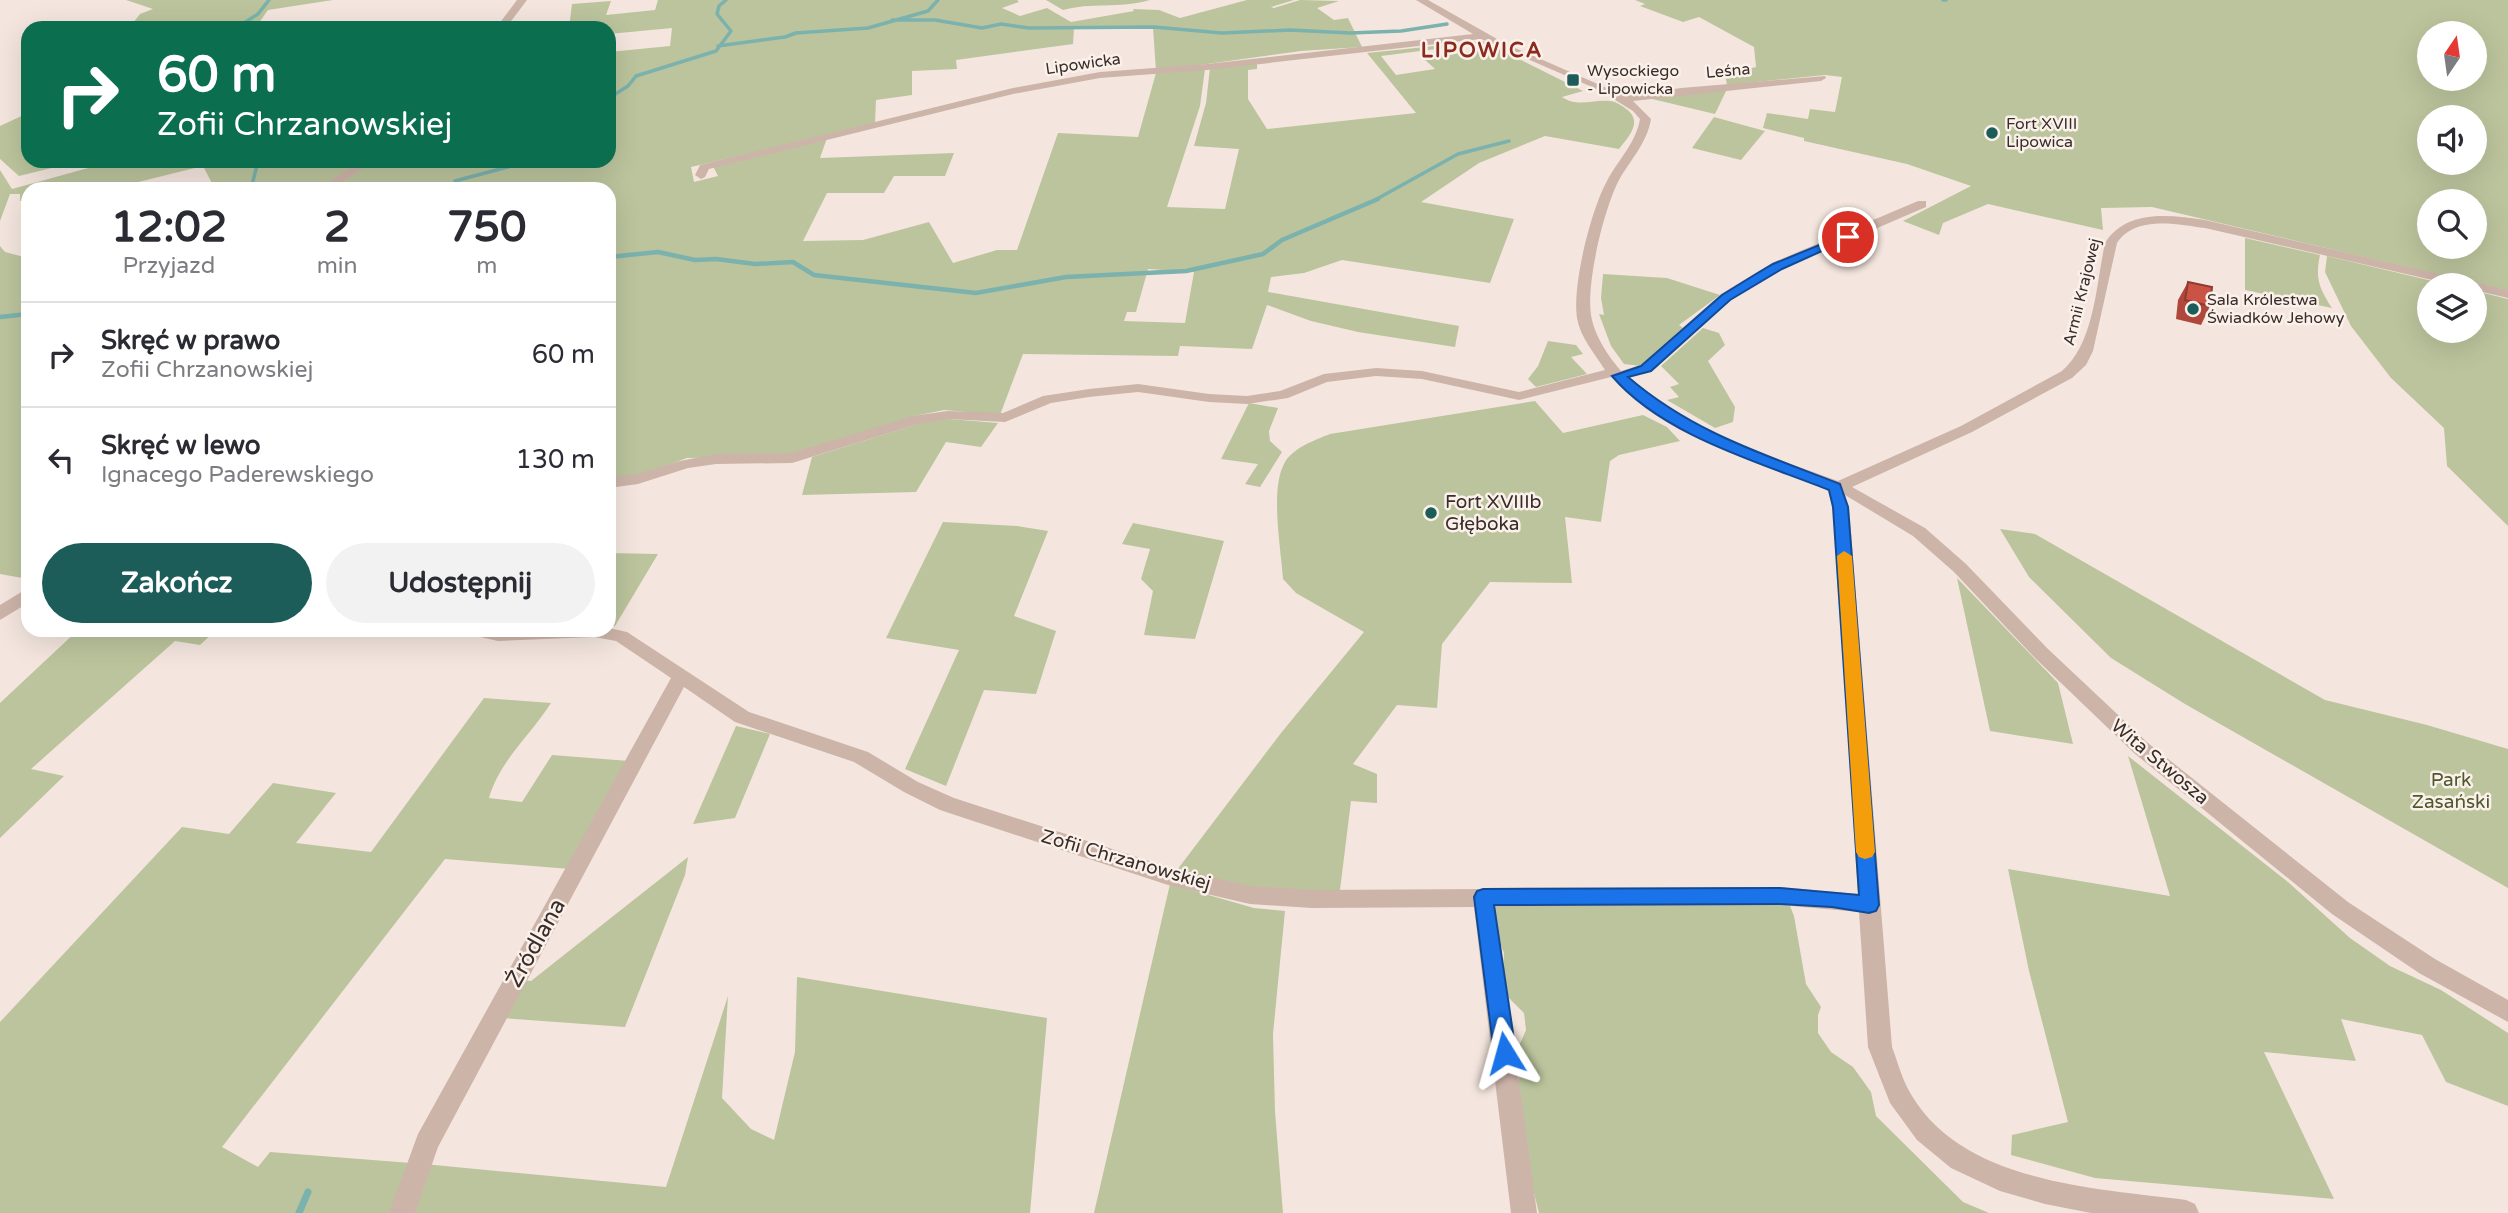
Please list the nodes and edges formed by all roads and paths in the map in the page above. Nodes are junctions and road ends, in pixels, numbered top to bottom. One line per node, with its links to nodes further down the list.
1 (522, 0): 3 (street)
2 (1421, 0): 4 (street)
3 (506, 21)
4 (1483, 36): 6 (street); 8 (street, Lipowicka)
5 (1821, 78): 6 (street, Leśna)
6 (1624, 99): 14 (street, Wita Stwosza)
7 (357, 168): 9 (street)
8 (701, 176)
9 (336, 182)
10 (1922, 204): 14 (street)
11 (2417, 273): 16 (street, Armii Krajowej)
12 (2487, 289): 13 (street, Armii Krajowej)
13 (2508, 294)
14 (1616, 374): 15 (street); 16 (street, Wita Stwosza)
15 (616, 482)
16 (1835, 488): 22 (street); 23 (street, Wita Stwosza)
17 (21, 599): 18 (street)
18 (0, 614)
19 (616, 635): 20 (street, Zofii Chrzanowskiej)
20 (682, 678): 21 (street, Zofii Chrzanowskiej); 24 (street, Źródlana)
21 (1483, 897): 22 (street, Zofii Chrzanowskiej); 25 (street)
22 (1869, 905): 26 (street)
23 (2508, 1012)
24 (402, 1213)
25 (1524, 1213)
26 (2186, 1213)

